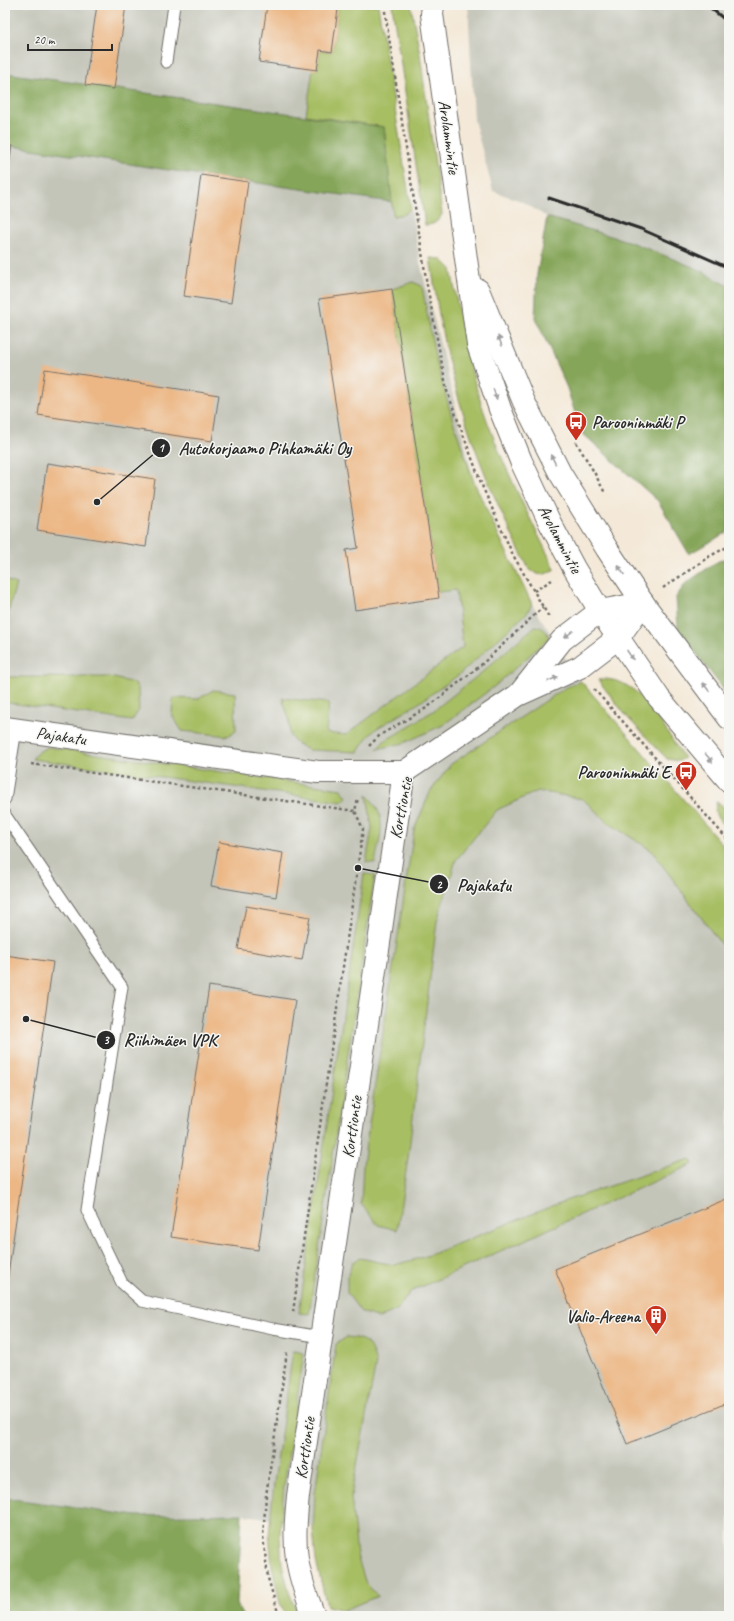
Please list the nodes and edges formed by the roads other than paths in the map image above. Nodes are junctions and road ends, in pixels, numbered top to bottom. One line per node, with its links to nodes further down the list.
1 (174, 5): 3 (lane)
2 (431, 8): 4 (street, Arolammintie)
3 (166, 62)
4 (466, 261): 5 (street, Arolammintie, one-way to 4); 6 (street, Arolammintie, one-way to 6)
5 (643, 603): 6 (street, Korttiontie); 7 (street, Korttiontie); 9 (street, Arolammintie, one-way to 5)
6 (600, 611): 7 (street, Arolammintie); 8 (street, Korttiontie, one-way to 8)
7 (618, 638): 8 (street, Korttiontie, one-way to 7); 12 (street, Arolammintie, one-way to 12)
8 (518, 696): 11 (street, Korttiontie)
9 (729, 718)
10 (10, 729): 11 (street, Pajakatu); 13 (lane)
11 (404, 772): 15 (street, Korttiontie)
12 (729, 781)
13 (5, 800)
14 (5, 815): 15 (lane)
15 (321, 1337): 16 (street, Korttiontie)
16 (314, 1616)

